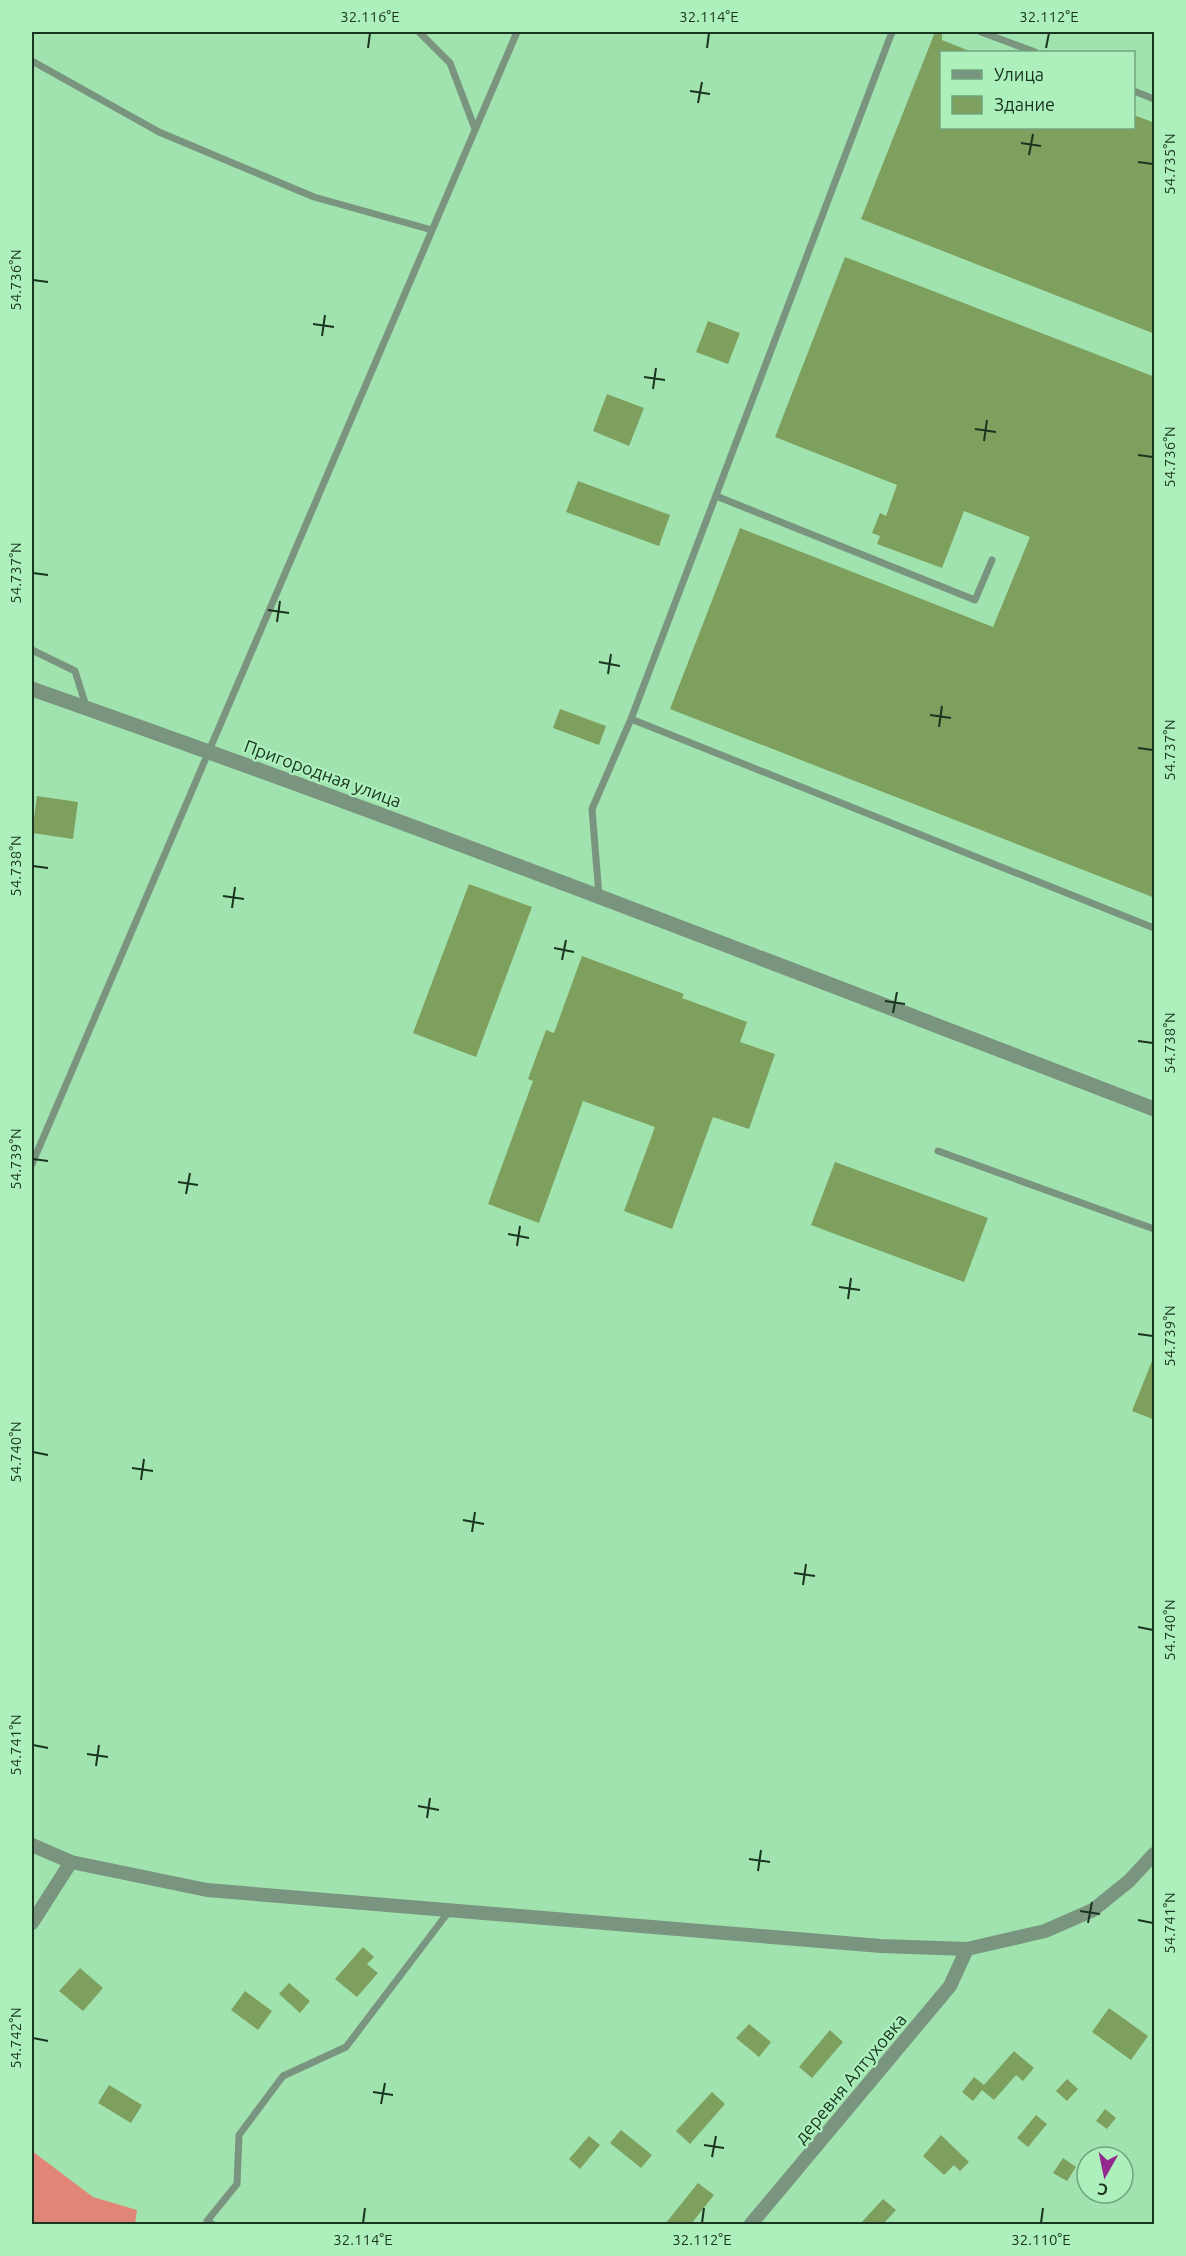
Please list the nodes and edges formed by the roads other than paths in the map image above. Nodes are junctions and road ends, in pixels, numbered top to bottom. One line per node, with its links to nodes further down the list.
1 (419, 32): 9 (lane)
2 (517, 32): 9 (lane)
3 (892, 32): 11 (lane)
4 (981, 32): 5 (lane)
5 (1032, 51)
6 (32, 61): 10 (lane)
7 (1135, 91): 8 (lane)
8 (1155, 99)
9 (476, 129): 10 (lane)
10 (432, 230): 17 (lane)
11 (716, 496): 12 (lane); 16 (lane)
12 (992, 560)
13 (32, 650): 15 (lane)
14 (32, 689): 15 (street, Пригородная улица)
15 (87, 708): 17 (street, Пригородная улица)
16 (632, 719): 18 (lane); 19 (lane)
17 (208, 751): 18 (street, Пригородная улица); 22 (lane)
18 (599, 896): 20 (street, Пригородная улица)
19 (1155, 928)
20 (1155, 1109)
21 (938, 1151): 23 (lane)
22 (32, 1164)
23 (1155, 1230)
24 (32, 1845): 26 (street)
25 (1155, 1854): 29 (street)
26 (71, 1862): 27 (street); 28 (street)
27 (450, 1910): 29 (street); 30 (lane)
28 (32, 1923)
29 (967, 1949): 31 (street, деревня Алтуховка)
30 (212, 2224)
31 (751, 2224)

